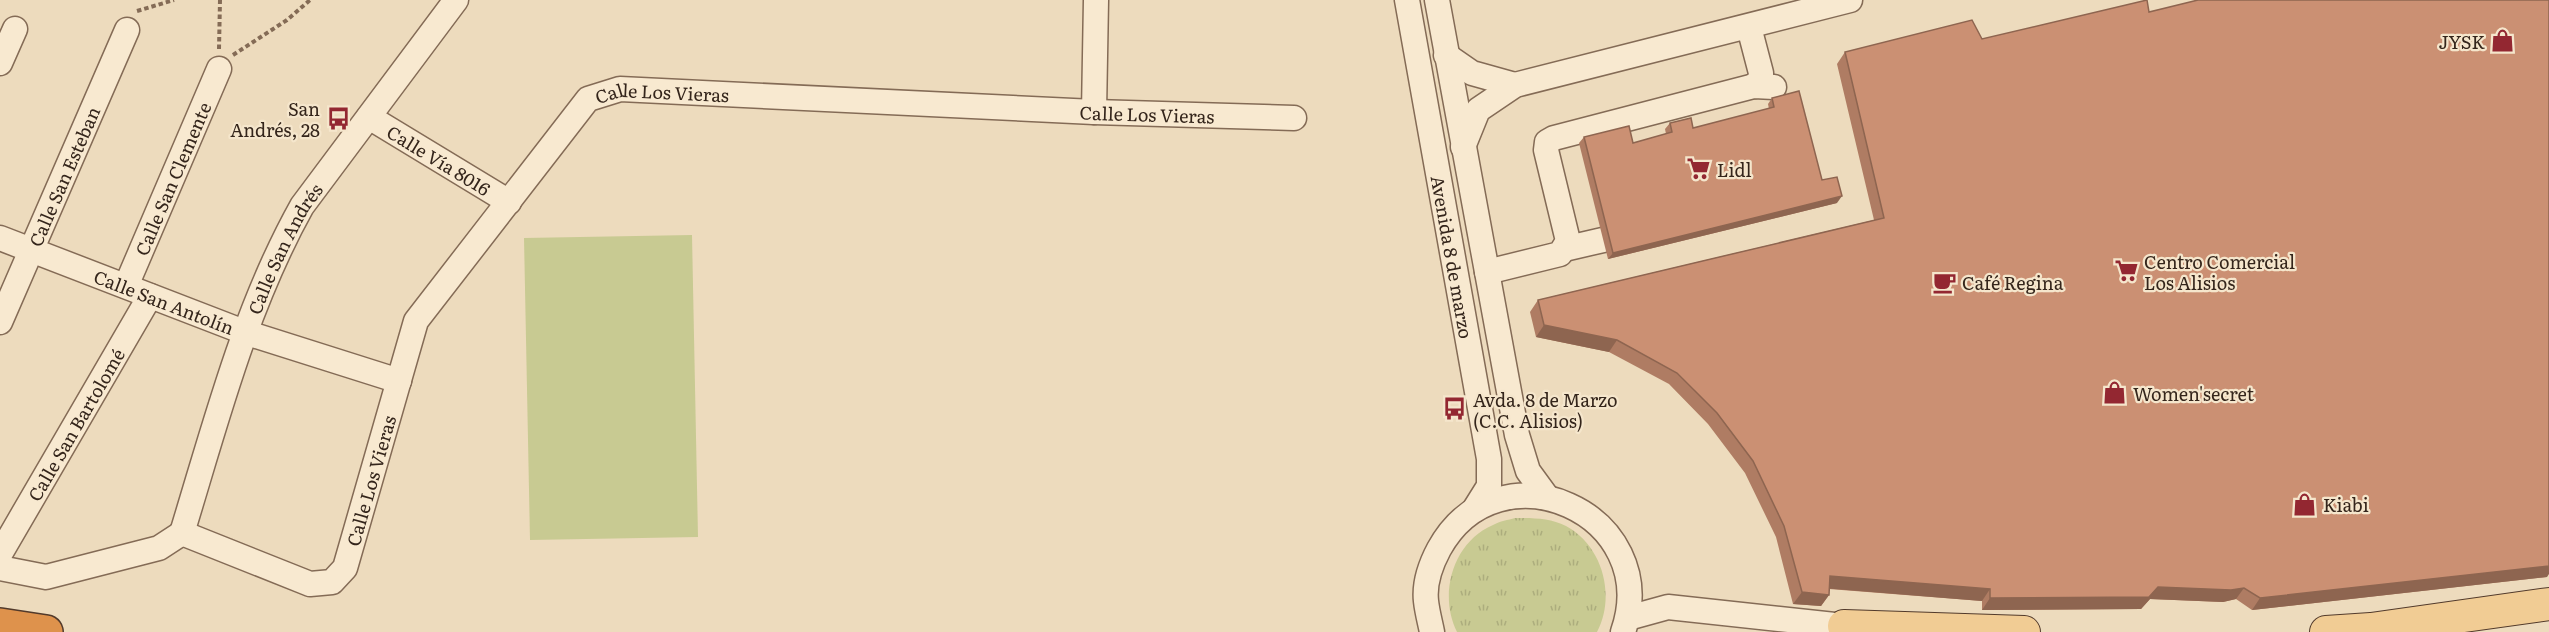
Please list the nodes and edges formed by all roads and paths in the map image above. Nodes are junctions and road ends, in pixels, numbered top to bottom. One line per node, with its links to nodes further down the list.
1 (174, 0): 11 (path)
2 (220, 0): 14 (path)
3 (310, 0): 14 (path)
4 (456, 0): 17 (street, Calle San Andrés)
5 (1096, 0): 16 (street)
6 (1407, 0): 32 (street, Avenida 8 de marzo)
7 (1437, 0): 12 (street, Avenida 8 de marzo)
8 (1850, 0): 9 (street)
9 (1749, 27): 15 (street); 23 (street)
10 (15, 29): 13 (street)
11 (127, 30): 24 (street, Calle San Esteban)
12 (1446, 55): 15 (street); 19 (street, Avenida 8 de marzo)
13 (0, 63)
14 (219, 69): 26 (street, Calle San Clemente)
15 (1515, 85): 19 (street)
16 (1094, 112): 18 (street, Calle Los Vieras); 20 (street, Calle Los Vieras)
17 (369, 117): 20 (street, Calle Vía 8016); 29 (street, Calle San Andrés)
18 (1294, 118)
19 (1463, 147): 25 (street, Avenida 8 de marzo)
20 (509, 202): 30 (street, Calle Los Vieras)
21 (0, 238): 24 (street, Calle San Antolín)
22 (1603, 240): 23 (street)
23 (1563, 249): 25 (street)
24 (32, 252): 26 (street, Calle San Antolín); 28 (street, Calle San Esteban)
25 (1486, 272): 31 (street, Avenida 8 de marzo)
26 (126, 286): 27 (street, Calle San Antolín)
27 (150, 296): 29 (street, Calle San Antolín); 34 (street, Calle San Bartolomé)
28 (0, 322)
29 (244, 332): 30 (street, Calle San Antolín); 33 (street, Calle San Andrés)
30 (399, 381): 33 (street, Calle Los Vieras)
31 (1546, 497): 32 (street); 36 (street)
32 (1474, 510): 43 (street)
33 (182, 533): 35 (street)
34 (0, 554)
35 (0, 568)
36 (1629, 582): 38 (street); 40 (street)
37 (2549, 604): 45 (main road)
38 (1668, 608): 40 (street); 41 (street)
39 (0, 625): 42 (highway)
40 (1625, 625)
41 (1844, 629): 44 (main road)
42 (46, 632)
43 (1432, 632)
44 (2024, 632)
45 (2326, 632)

